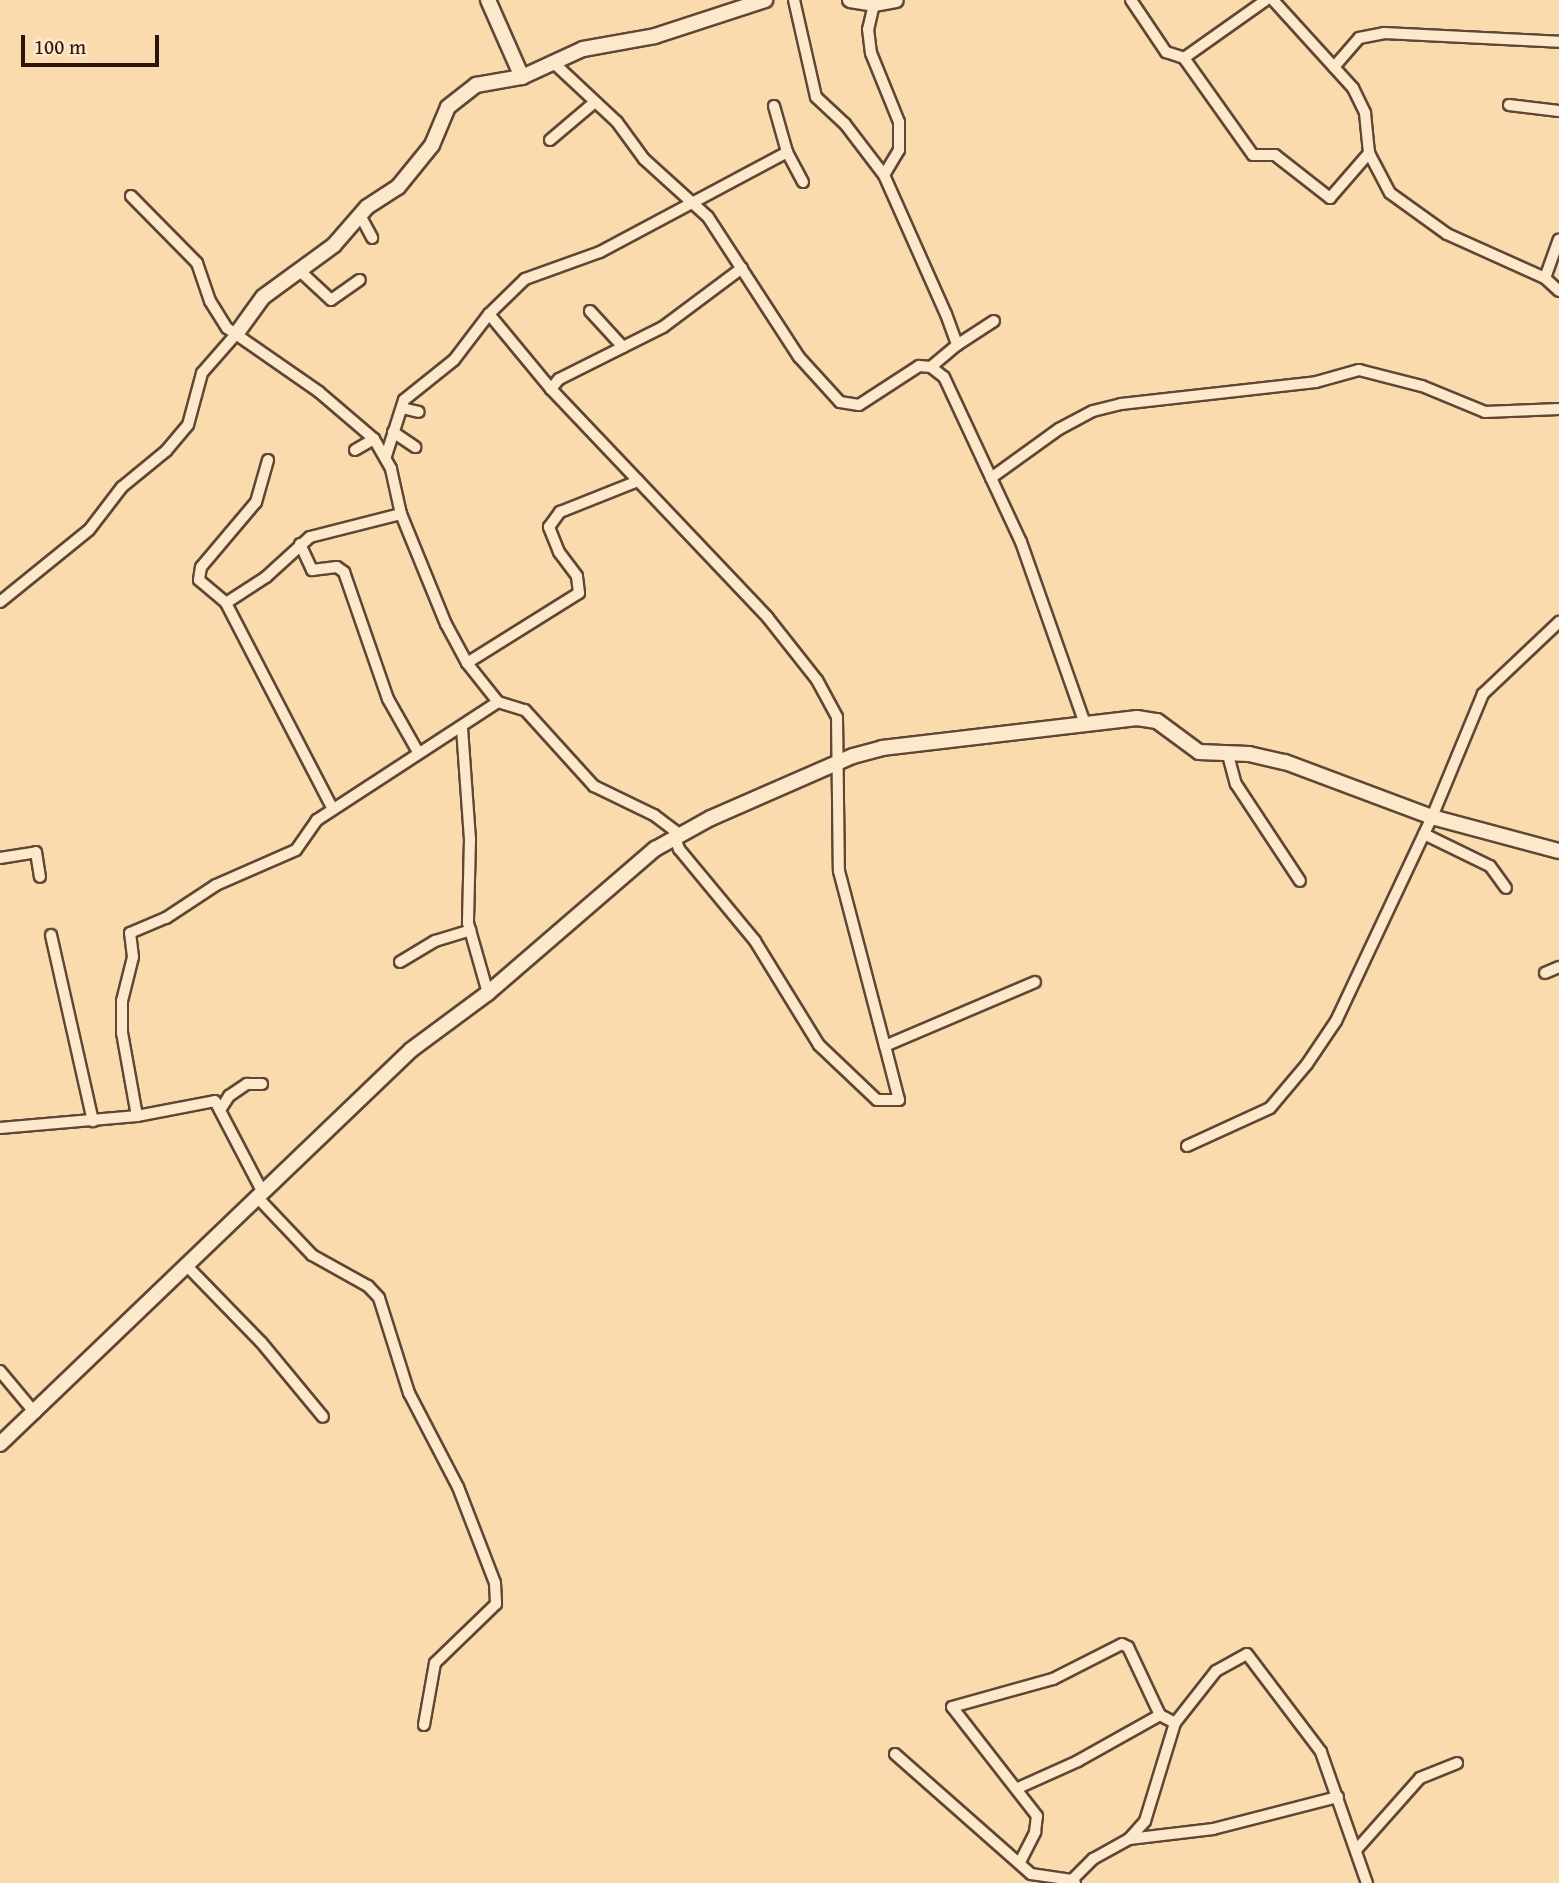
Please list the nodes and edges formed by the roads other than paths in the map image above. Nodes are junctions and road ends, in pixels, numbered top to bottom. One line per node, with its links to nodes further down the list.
1 (488, 0): 14 (street)
2 (765, 0): 12 (street)
3 (794, 0): 22 (street)
4 (850, 0): 9 (street)
5 (896, 0): 9 (street)
6 (1131, 0): 11 (street)
7 (1266, 0): 11 (street)
8 (1273, 0): 13 (street)
9 (874, 4): 22 (street)
10 (1559, 43): 13 (street)
11 (1184, 58): 21 (street)
12 (556, 65): 14 (street); 15 (street)
13 (1334, 67): 21 (street)
14 (522, 77): 26 (street)
15 (595, 102): 19 (street); 25 (street)
16 (1509, 105): 18 (street)
17 (774, 106): 20 (street)
18 (1559, 111)
19 (550, 140)
20 (787, 152): 23 (street); 25 (street)
21 (1369, 153): 31 (street)
22 (884, 175): 38 (street)
23 (803, 182)
24 (131, 196): 37 (street)
25 (689, 201): 29 (street); 35 (street)
26 (360, 215): 27 (street); 30 (street)
27 (372, 238)
28 (1559, 239): 31 (street)
29 (742, 268): 39 (street); 40 (street)
30 (301, 272): 32 (street); 37 (street)
31 (1545, 278): 33 (street)
32 (360, 280)
33 (1559, 291)
34 (590, 311): 39 (street)
35 (489, 314): 41 (street); 42 (street)
36 (994, 321): 38 (street)
37 (237, 333): 46 (street); 55 (street)
38 (957, 345): 40 (street)
39 (623, 347): 41 (street)
40 (931, 367): 51 (street)
41 (551, 389): 52 (street)
42 (402, 408): 44 (street); 45 (street)
43 (1559, 409): 51 (street)
44 (419, 412)
45 (393, 432): 47 (street); 49 (street)
46 (374, 439): 48 (street); 49 (street)
47 (415, 447)
48 (355, 450)
49 (386, 457): 53 (street)
50 (268, 460): 56 (street)
51 (991, 478): 60 (street)
52 (638, 481): 58 (street); 64 (street)
53 (401, 514): 54 (street); 58 (street)
54 (300, 544): 56 (street); 62 (street)
55 (0, 602)
56 (226, 603): 65 (street)
57 (1559, 622): 66 (street)
58 (467, 663): 59 (street)
59 (498, 702): 61 (street); 68 (street)
60 (1086, 724): 63 (street); 64 (street)
61 (462, 728): 62 (street); 74 (street)
62 (418, 752): 65 (street)
63 (1228, 755): 66 (street); 72 (street)
64 (838, 762): 68 (street); 81 (street)
65 (333, 809): 84 (street)
66 (1432, 817): 67 (street); 69 (street)
67 (1424, 834): 73 (street); 87 (street)
68 (678, 836): 80 (street); 81 (street)
69 (1559, 851)
70 (0, 858): 71 (street)
71 (40, 877)
72 (1300, 881)
73 (1506, 888)
74 (470, 929): 76 (street); 80 (street)
75 (51, 935): 85 (street)
76 (400, 962)
77 (1559, 967): 78 (street)
78 (1545, 974)
79 (1035, 982): 81 (street)
80 (488, 993): 88 (street)
81 (885, 1046)
82 (262, 1084): 83 (street)
83 (220, 1110): 84 (street); 88 (street)
84 (137, 1116): 85 (street)
85 (93, 1121): 86 (street)
86 (0, 1128)
87 (1187, 1146)
88 (259, 1194): 89 (street); 96 (street)
89 (186, 1265): 91 (street); 92 (street)
90 (0, 1371): 91 (street)
91 (35, 1413): 93 (street)
92 (323, 1417)
93 (0, 1444)
94 (1160, 1715): 95 (street); 99 (street); 99 (street)
95 (1175, 1723): 100 (street); 101 (street)
96 (424, 1725)
97 (895, 1754): 103 (street)
98 (1457, 1763): 102 (street)
99 (1018, 1788): 103 (street)
100 (1338, 1797): 101 (street); 102 (street)
101 (1129, 1839): 104 (street)
102 (1357, 1849): 105 (street)
103 (1020, 1862): 104 (street)
104 (1074, 1882)
105 (1367, 1883)

